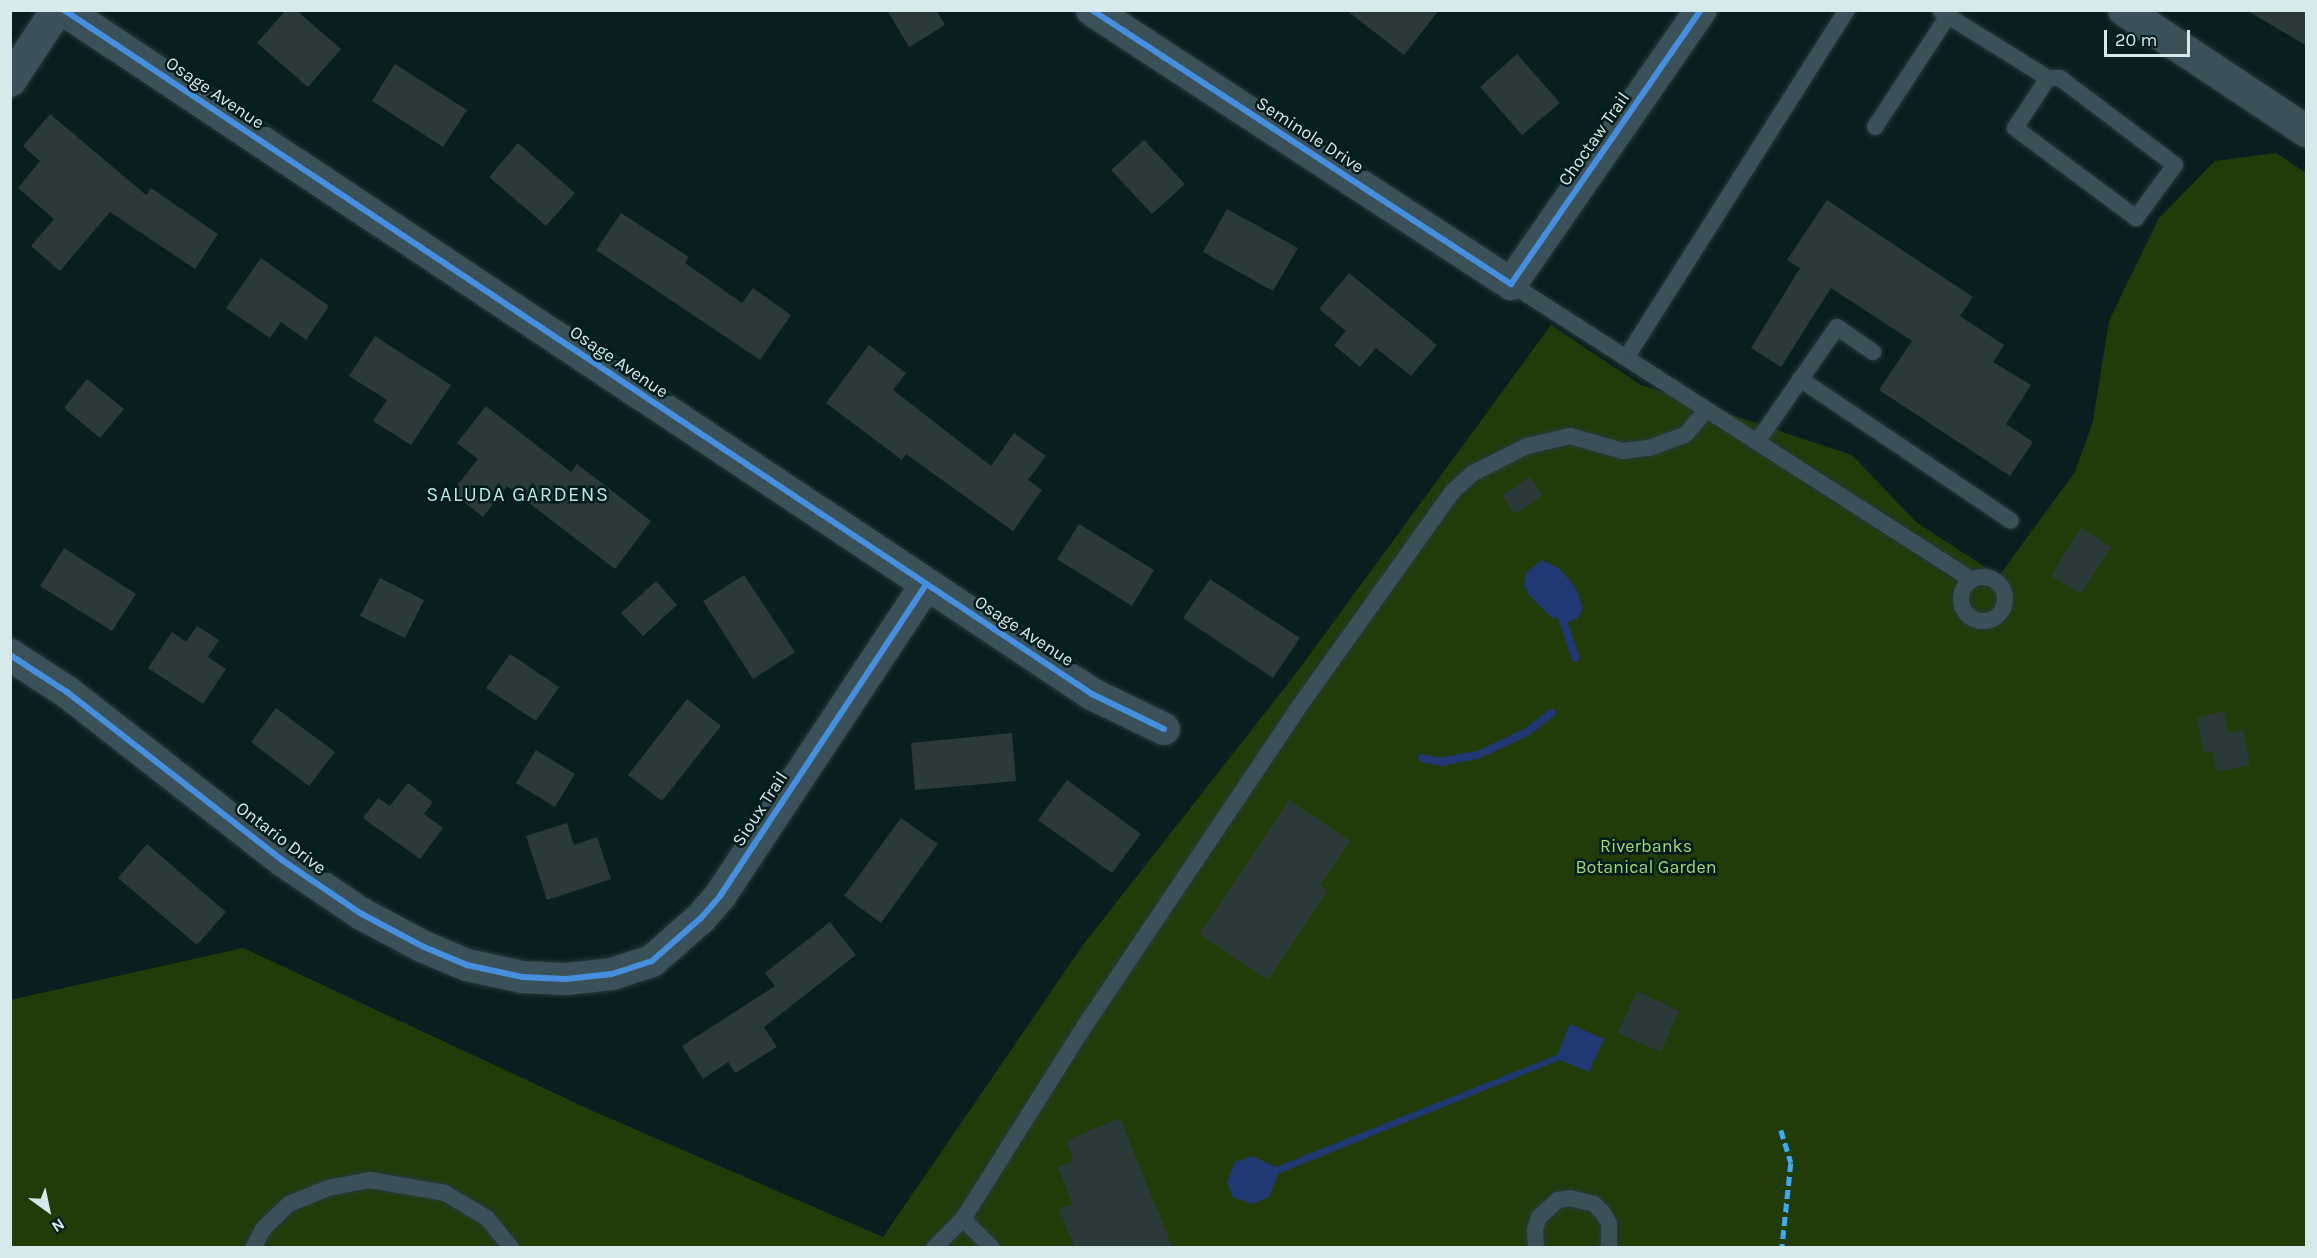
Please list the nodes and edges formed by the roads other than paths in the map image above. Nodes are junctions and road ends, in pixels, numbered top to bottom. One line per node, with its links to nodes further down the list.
1 (57, 10): 9 (street)
2 (64, 10): 20 (street, Osage Avenue)
3 (1092, 10): 12 (street, Seminole Drive)
4 (1701, 10): 12 (street, Choctaw Trail)
5 (1847, 10): 14 (lane)
6 (2124, 10): 11 (street)
7 (1944, 13): 8 (lane); 10 (lane)
8 (2054, 78): 8 (lane)
9 (10, 81)
10 (1875, 126)
11 (2307, 131)
12 (1511, 284): 14 (lane)
13 (1873, 352): 15 (lane)
14 (1626, 358): 16 (lane)
15 (1800, 379): 17 (lane); 18 (lane)
16 (1707, 410): 17 (lane); 24 (lane)
17 (1757, 442): 19 (lane)
18 (2011, 520)
19 (1972, 580)
20 (926, 585): 22 (street, Osage Avenue); 23 (street, Sioux Trail)
21 (10, 655): 23 (street, Ontario Drive)
22 (1164, 729)
23 (566, 979)
24 (963, 1219): 27 (lane); 28 (lane)
25 (253, 1248): 26 (lane)
26 (511, 1248)
27 (934, 1248)
28 (992, 1248)
29 (1536, 1248): 30 (lane)
30 (1609, 1248)

